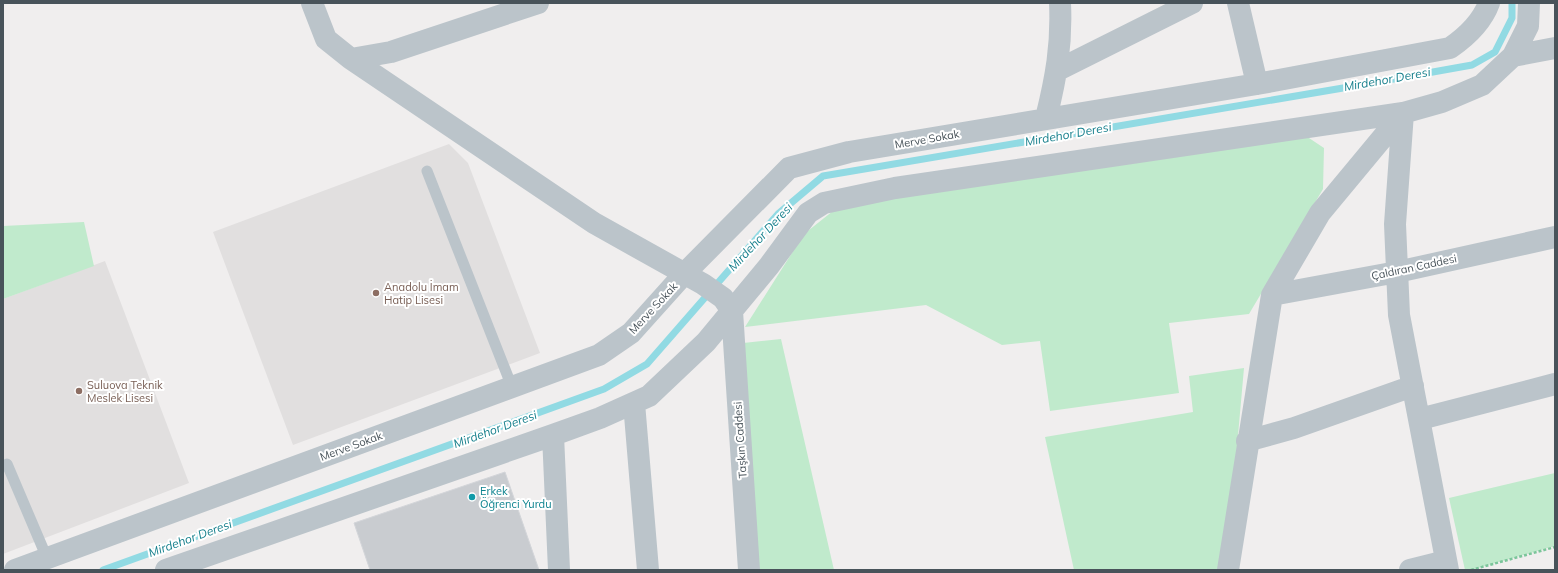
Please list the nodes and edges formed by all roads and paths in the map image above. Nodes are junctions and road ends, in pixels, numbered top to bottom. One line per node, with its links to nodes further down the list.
1 (312, 3): 10 (street)
2 (538, 3): 10 (street)
3 (1060, 3): 11 (street)
4 (1192, 3): 11 (street)
5 (1238, 3): 12 (street)
6 (1489, 3): 12 (street, Merve Sokak)
7 (1529, 3): 9 (street)
8 (1555, 48): 9 (street)
9 (1513, 56): 13 (street)
10 (351, 59): 18 (street)
11 (1058, 70): 14 (street)
12 (1257, 84): 14 (street, Merve Sokak)
13 (1403, 113): 17 (street); 19 (street); 20 (street)
14 (1046, 118): 18 (street, Merve Sokak)
15 (427, 171): 23 (lane)
16 (1555, 237): 17 (street, Çaldıran Caddesi)
17 (1397, 272): 19 (street, Çaldıran Caddesi); 22 (street)
18 (694, 279): 20 (street); 23 (street, Merve Sokak)
19 (1272, 295): 27 (street)
20 (728, 305): 24 (street); 36 (street, Taşkın Caddesi)
21 (1555, 384): 25 (street)
22 (1414, 386): 25 (street); 27 (street)
23 (512, 387): 30 (street, Merve Sokak)
24 (634, 403): 26 (street); 35 (street)
25 (1420, 419): 31 (street)
26 (553, 435): 33 (street); 34 (street)
27 (1248, 441): 37 (street)
28 (7, 464): 30 (lane)
29 (1555, 547): 39 (path)
30 (47, 558): 32 (street, Merve Sokak)
31 (1447, 566): 38 (street)
32 (15, 570)
33 (166, 570)
34 (559, 570)
35 (648, 570)
36 (748, 570)
37 (1228, 570)
38 (1410, 570)
39 (1471, 570)

